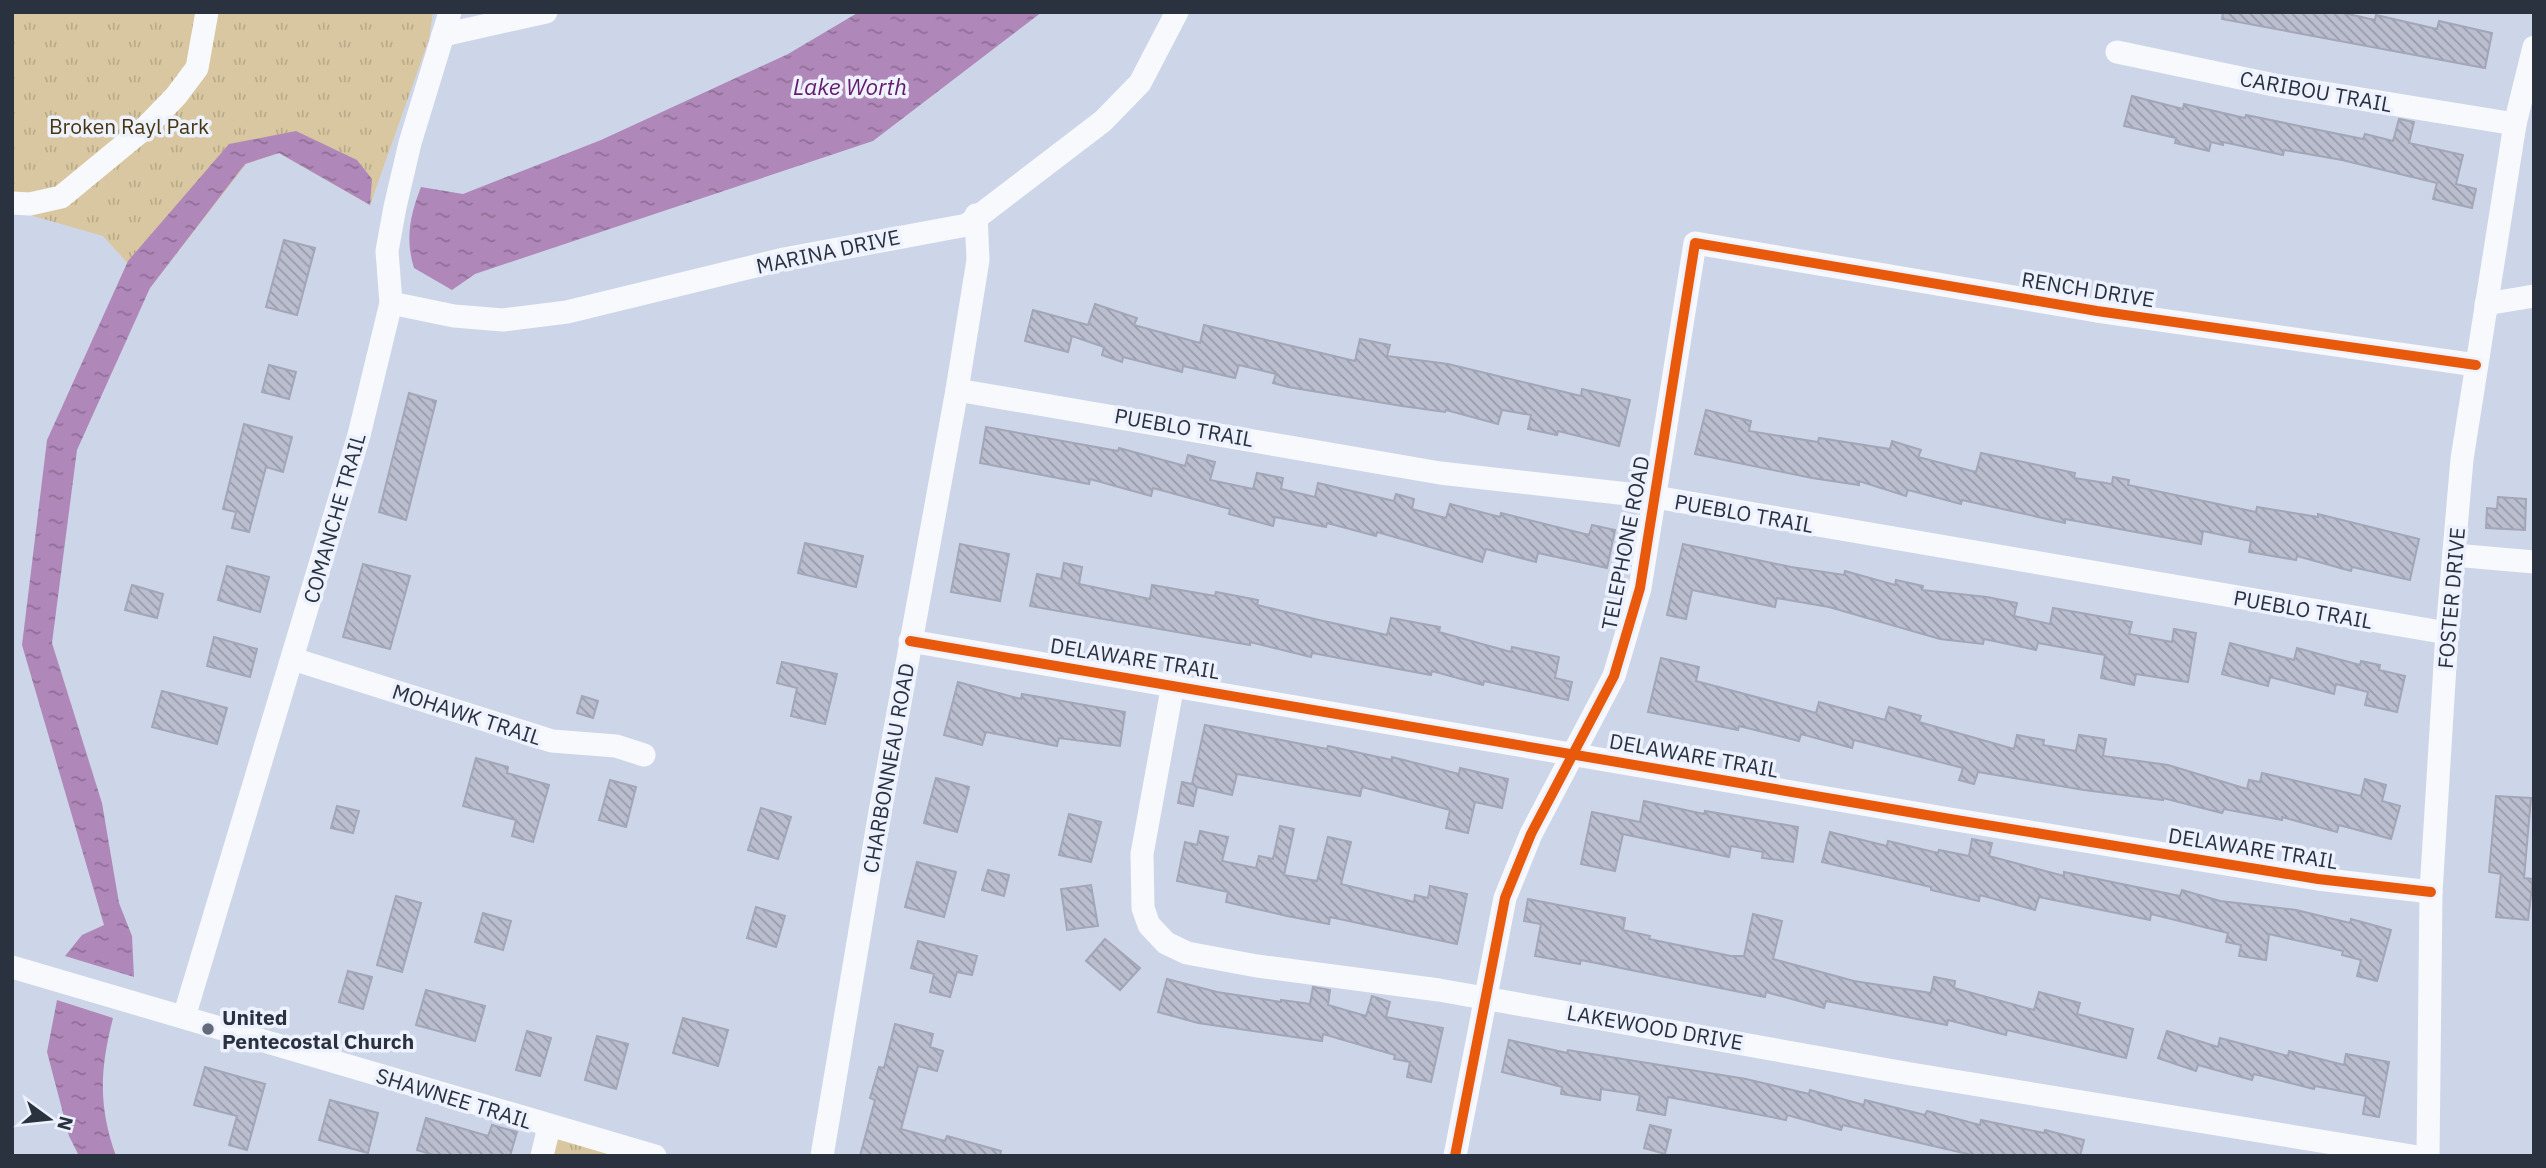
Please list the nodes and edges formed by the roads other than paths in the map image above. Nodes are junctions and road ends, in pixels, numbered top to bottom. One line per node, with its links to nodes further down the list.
1 (207, 12): 9 (street)
2 (450, 12): 5 (street, COMANCHE TRAIL)
3 (545, 12): 5 (street)
4 (1177, 12): 10 (street, MARINA DRIVE)
5 (443, 35): 13 (street, COMANCHE TRAIL)
6 (2534, 47): 8 (street, FOSTER DRIVE)
7 (2117, 52): 8 (street, CARIBOU TRAIL)
8 (2515, 124): 14 (street, FOSTER DRIVE)
9 (12, 203)
10 (976, 215): 13 (street, MARINA DRIVE); 16 (street, CHARBONNEAU ROAD)
11 (1695, 243): 15 (street, RENCH DRIVE); 17 (street, TELEPHONE ROAD)
12 (2534, 296): 14 (street)
13 (391, 303): 22 (street, COMANCHE TRAIL)
14 (2486, 304): 15 (street, FOSTER DRIVE)
15 (2476, 365): 18 (street, FOSTER DRIVE)
16 (957, 390): 17 (street, PUEBLO TRAIL); 21 (street, CHARBONNEAU ROAD)
17 (1655, 497): 20 (street, PUEBLO TRAIL); 24 (street, TELEPHONE ROAD)
18 (2454, 555): 19 (street); 20 (street, FOSTER DRIVE)
19 (2534, 562)
20 (2447, 633): 26 (street, FOSTER DRIVE)
21 (910, 641): 23 (street, DELAWARE TRAIL); 33 (street, CHARBONNEAU ROAD)
22 (293, 659): 25 (street, MOHAWK TRAIL); 29 (street, COMANCHE TRAIL)
23 (1173, 684): 24 (street, DELAWARE TRAIL); 28 (street, LAKEWOOD DRIVE)
24 (1572, 753): 26 (street, DELAWARE TRAIL); 28 (street, TELEPHONE ROAD)
25 (643, 755)
26 (2431, 892): 36 (street, FOSTER DRIVE)
27 (12, 967): 29 (street, SHAWNEE TRAIL)
28 (1488, 998): 34 (street, TELEPHONE ROAD); 35 (street, LAKEWOOD DRIVE)
29 (184, 1017): 30 (street, SHAWNEE TRAIL)
30 (550, 1127): 31 (street); 32 (street, SHAWNEE TRAIL)
31 (542, 1156)
32 (655, 1156)
33 (822, 1156)
34 (1455, 1156)
35 (2412, 1156)
36 (2428, 1156)

